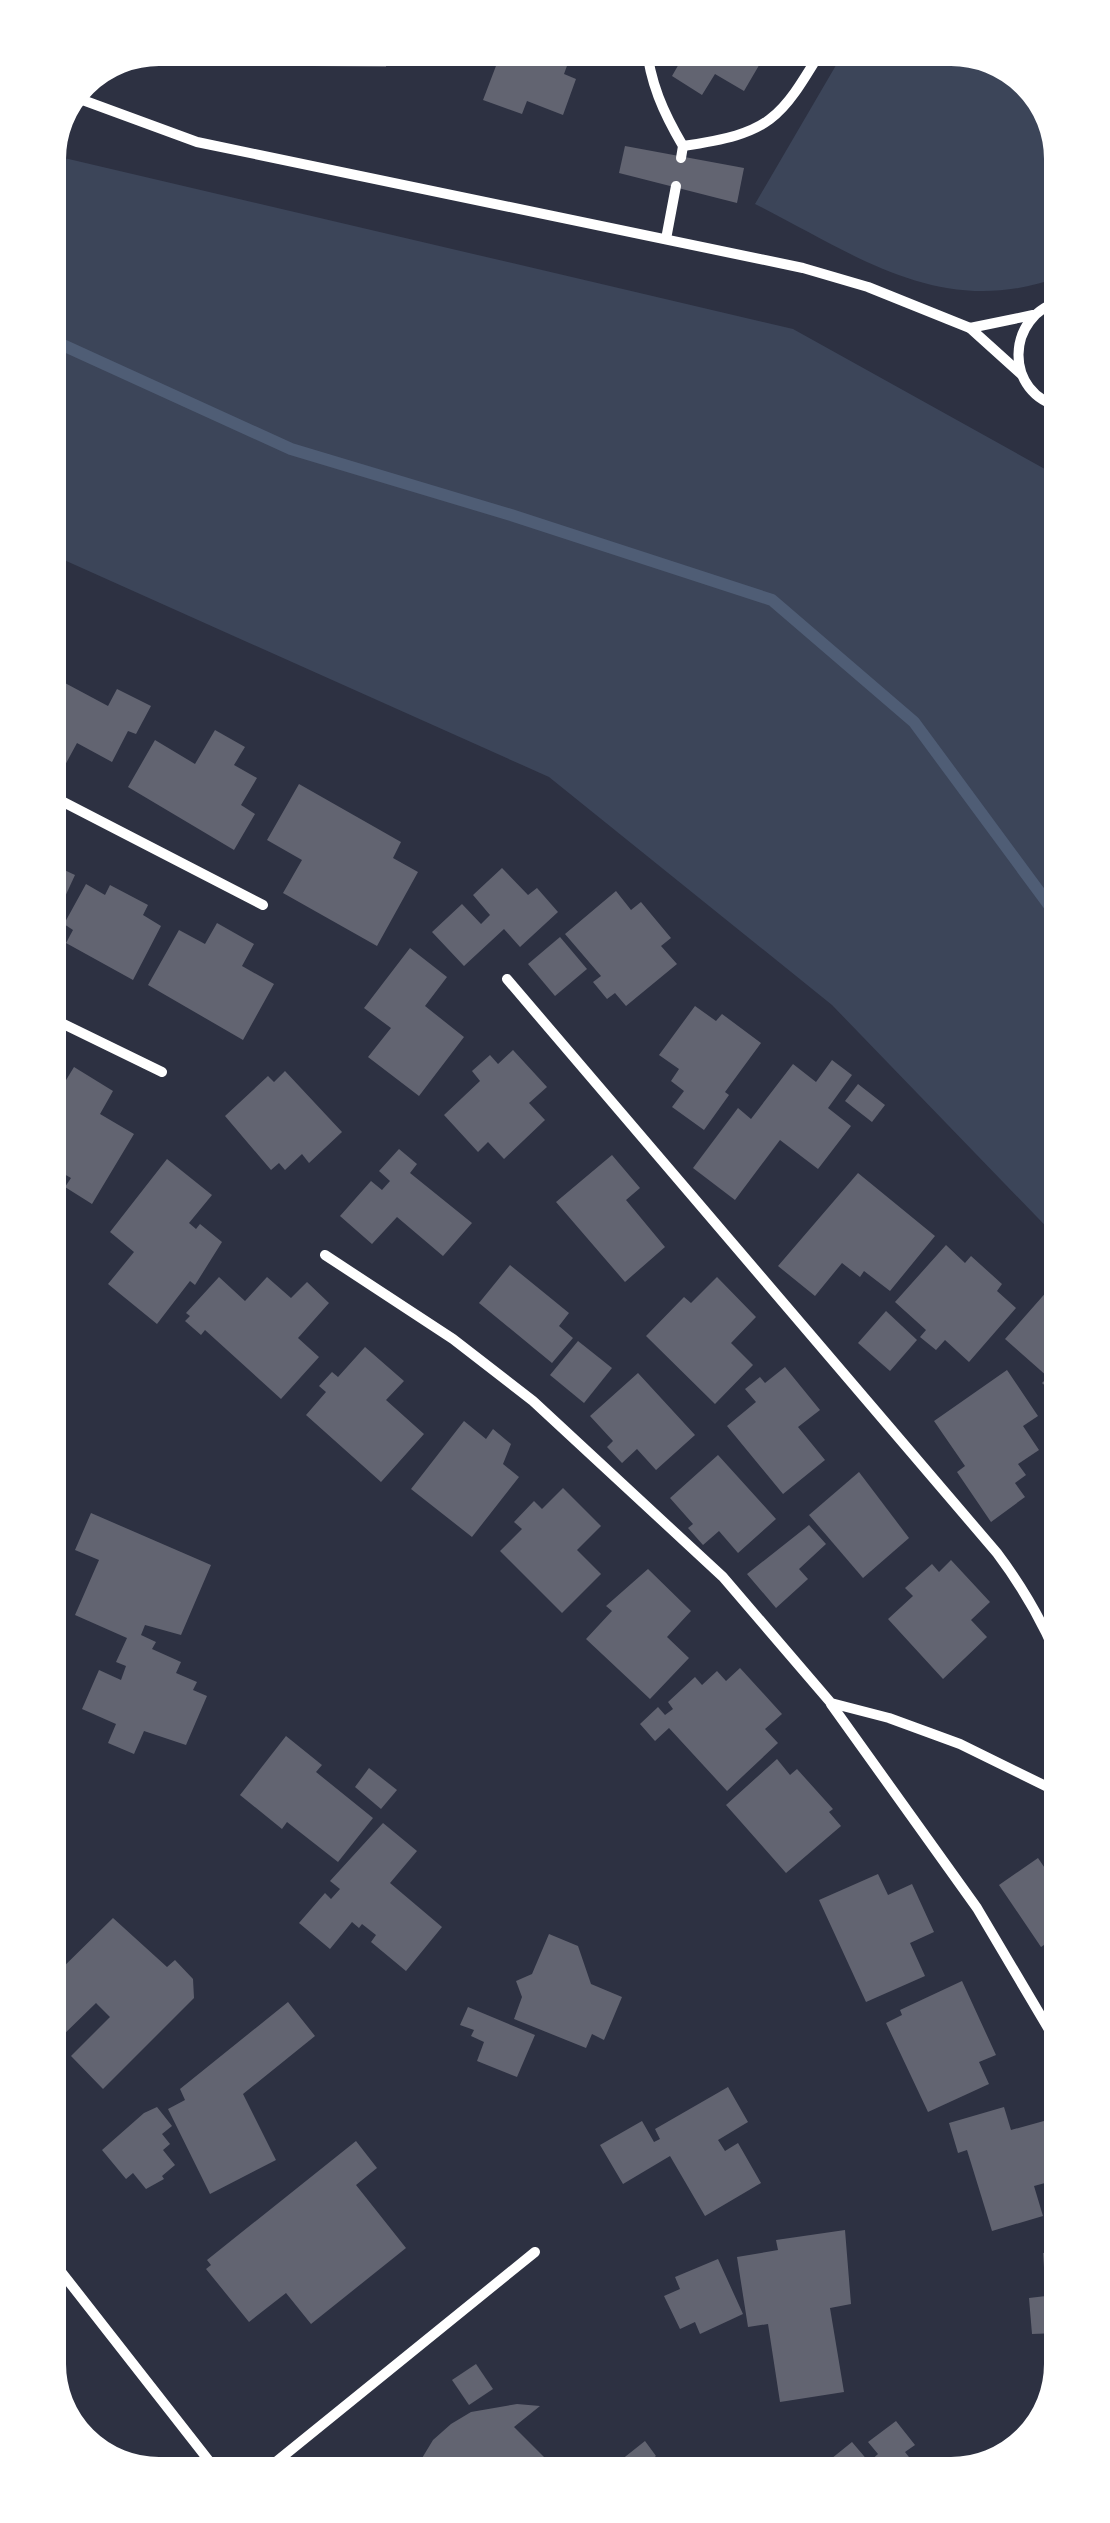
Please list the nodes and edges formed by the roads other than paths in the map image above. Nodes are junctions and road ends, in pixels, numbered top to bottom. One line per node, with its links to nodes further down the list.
1 (650, 60): 2 (street)
2 (816, 60)
3 (80, 99): 5 (street)
4 (676, 186): 5 (street)
5 (666, 240): 8 (street)
6 (1050, 307): 7 (street)
7 (1033, 315): 8 (street); 9 (street)
8 (970, 328): 9 (street)
9 (1021, 374): 10 (street)
10 (1050, 402)
11 (60, 800): 12 (street)
12 (263, 905)
13 (507, 979): 17 (street)
14 (60, 1021): 15 (street)
15 (162, 1072)
16 (325, 1255): 18 (street)
17 (1050, 1637)
18 (831, 1704): 19 (street); 20 (street)
19 (1050, 1788)
20 (1050, 2031)
21 (534, 2252): 24 (street)
22 (60, 2270): 23 (street)
23 (211, 2463)
24 (275, 2463)

